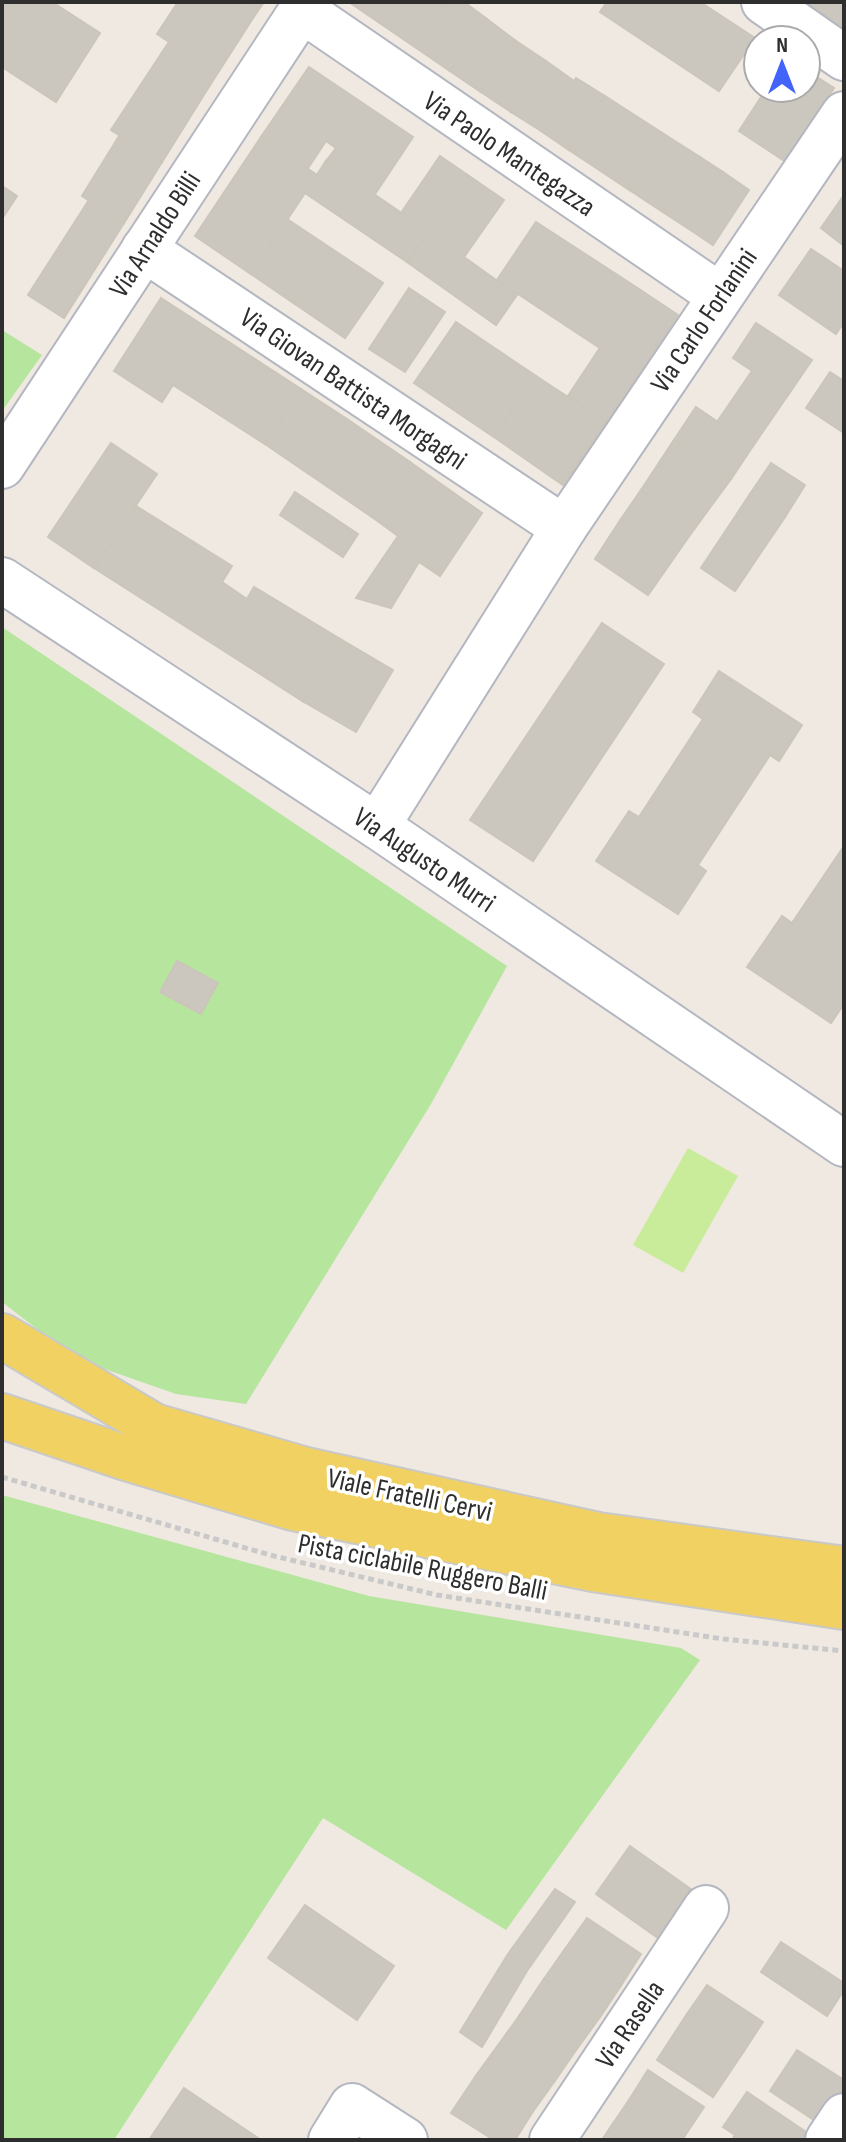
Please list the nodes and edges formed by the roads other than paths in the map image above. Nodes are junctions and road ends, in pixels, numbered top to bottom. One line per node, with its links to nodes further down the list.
1 (764, 2): 3 (street)
2 (305, 6): 5 (street, Via Arnaldo Billi); 6 (street, Via Paolo Mantegazza)
3 (844, 58)
4 (844, 114): 6 (street, Via Carlo Forlanini)
5 (144, 249): 7 (street, Via Arnaldo Billi); 8 (street, Via Giovan Battista Morgagni)
6 (719, 295): 8 (street, Via Carlo Forlanini)
7 (2, 466)
8 (564, 528): 10 (street, Via Carlo Forlanini)
9 (2, 580): 10 (street, Via Augusto Murri)
10 (377, 826): 11 (street, Via Augusto Murri)
11 (844, 1144)
12 (2, 1336): 14 (main road, Viale Fratelli Cervi)
13 (2, 1416): 15 (main road, Viale Fratelli Cervi)
14 (844, 1569)
15 (844, 1607)
16 (706, 1908): 20 (street, Via Rasella)
17 (844, 2116): 21 (street)
18 (331, 2140): 19 (street)
19 (405, 2140)
20 (552, 2140)
21 (828, 2140)

